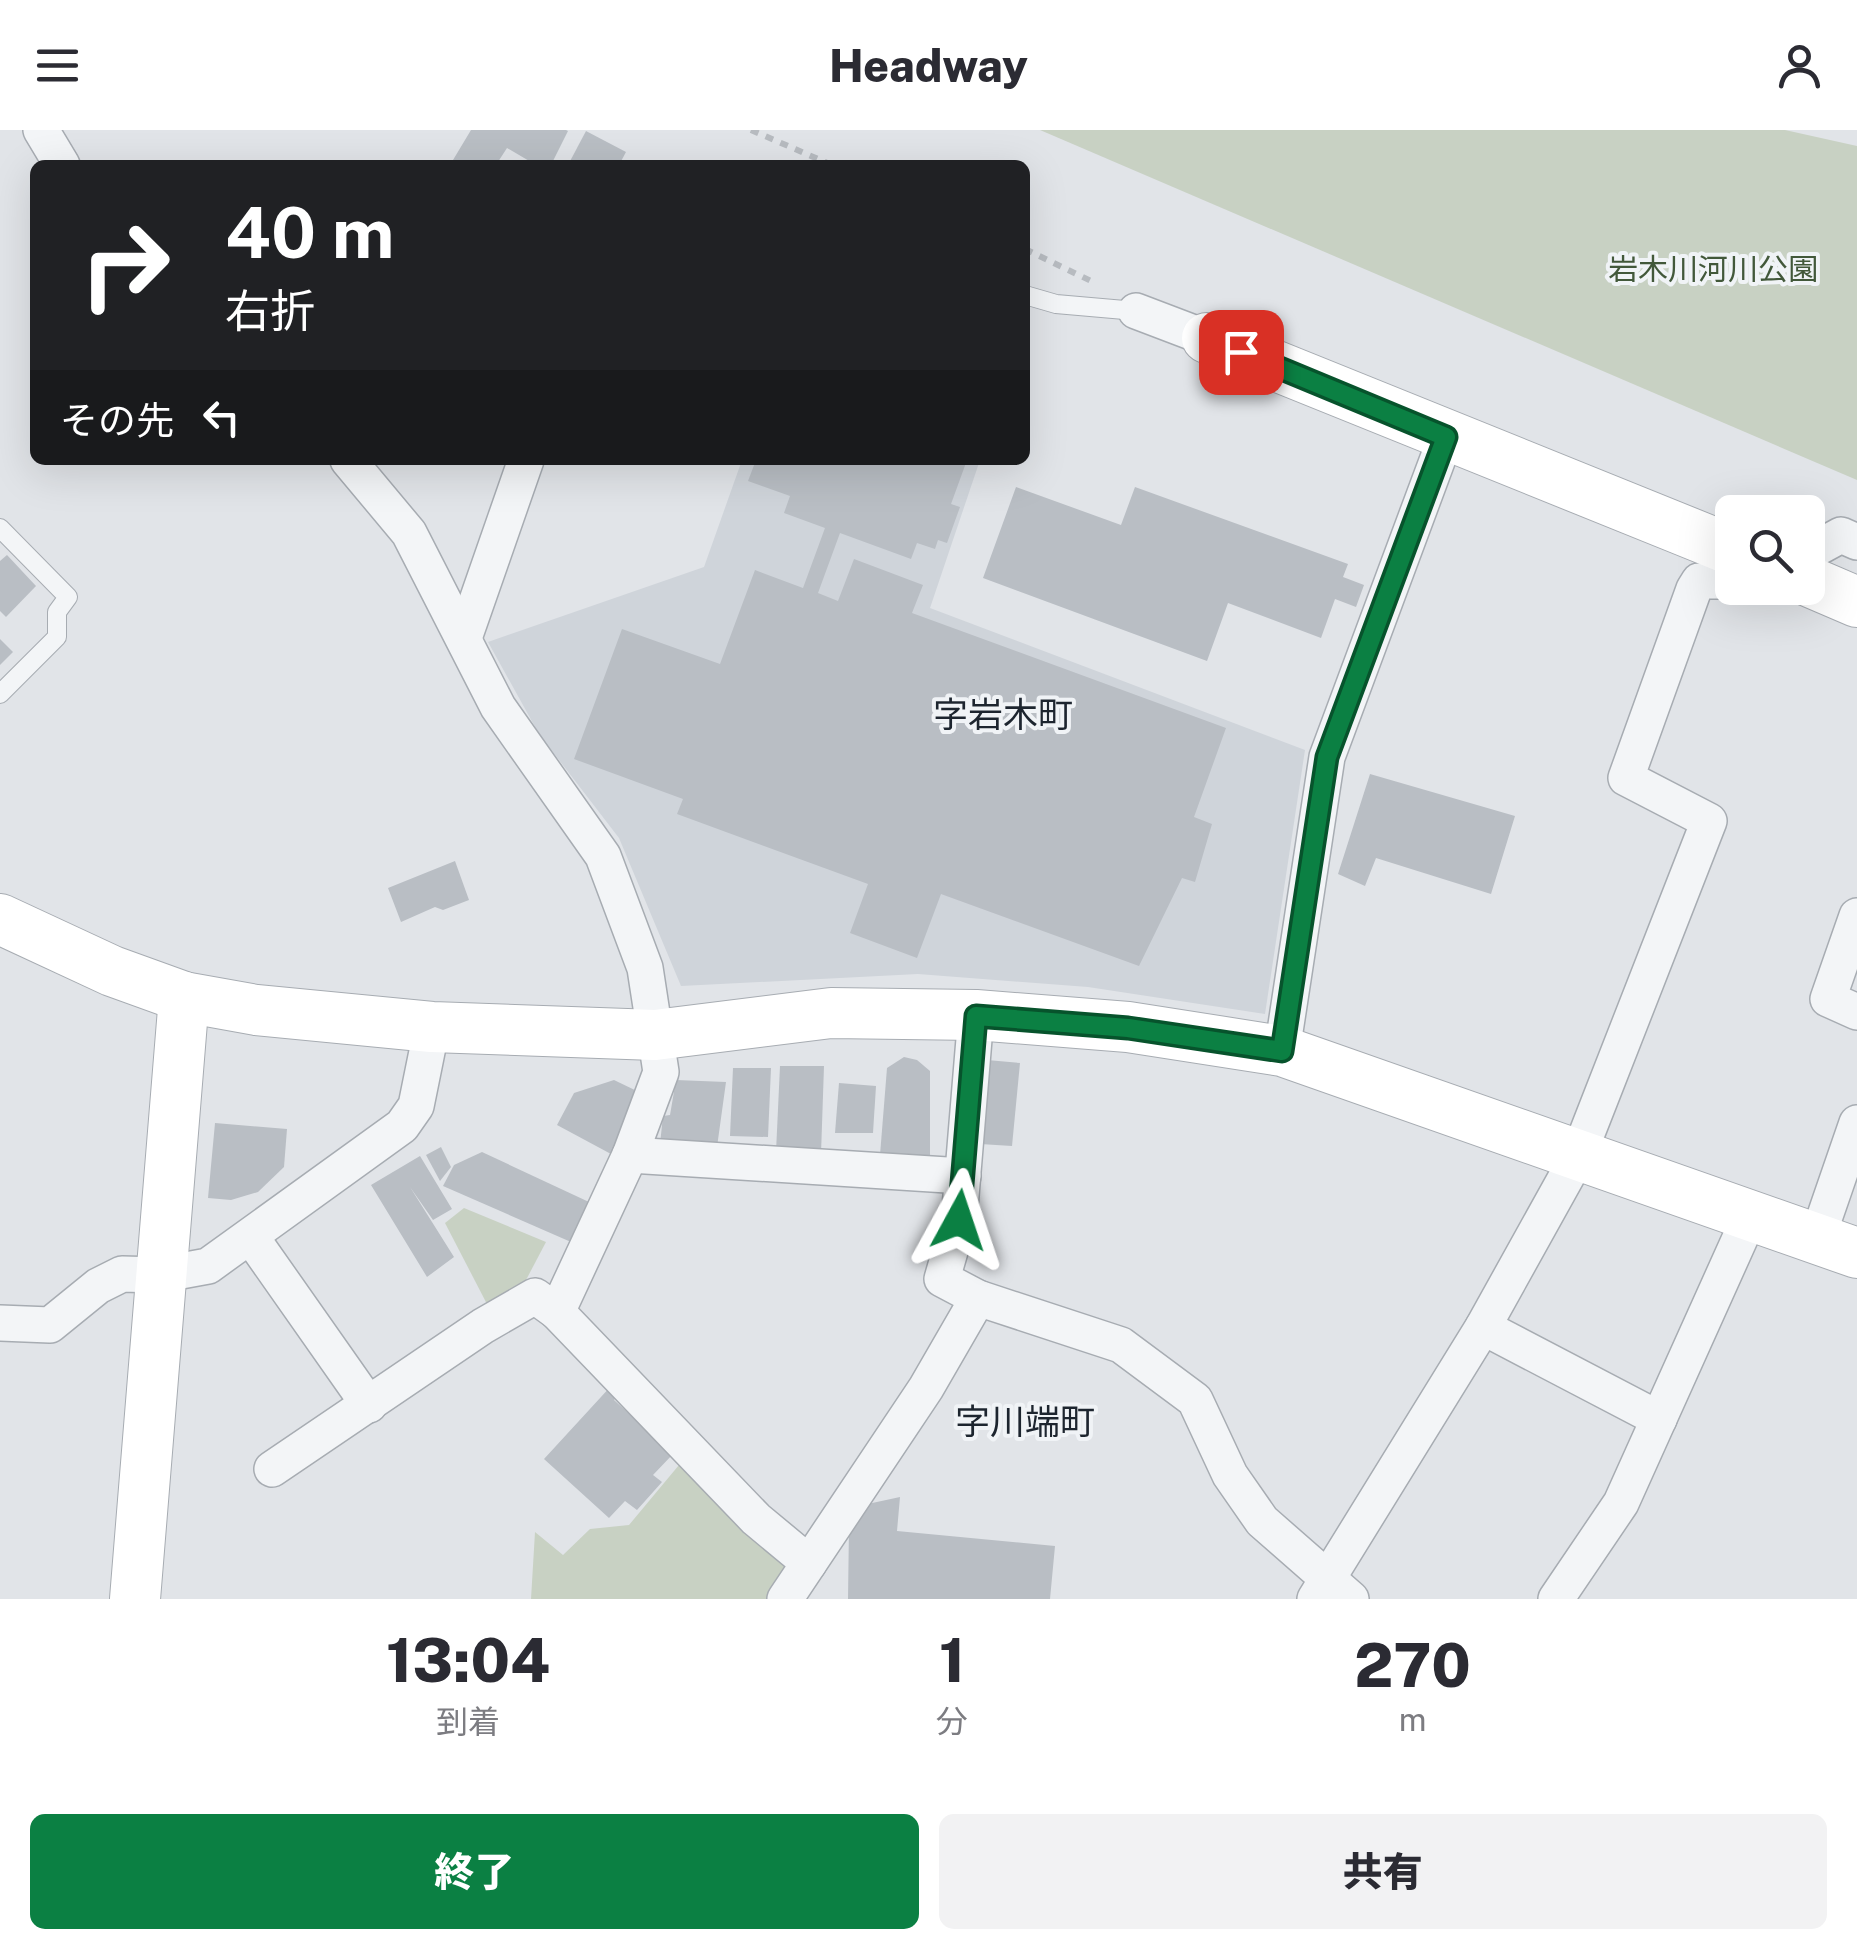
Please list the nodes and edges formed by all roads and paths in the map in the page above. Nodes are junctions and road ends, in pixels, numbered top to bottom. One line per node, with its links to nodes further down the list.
1 (40, 130): 3 (street)
2 (751, 130): 4 (path)
3 (59, 160)
4 (820, 160)
5 (1030, 296): 6 (lane)
6 (1136, 311): 7 (street)
7 (1206, 338): 8 (street)
8 (1446, 437): 13 (street); 27 (street)
9 (352, 465): 18 (street)
10 (524, 465): 18 (street)
11 (0, 528): 19 (lane)
12 (1857, 542): 14 (street)
13 (1715, 543)
14 (1825, 543)
15 (1715, 581): 30 (street)
16 (1825, 588): 17 (street)
17 (1857, 602)
18 (464, 638): 26 (street)
19 (0, 694)
20 (1857, 916): 23 (street)
21 (0, 919): 22 (street)
22 (184, 996): 25 (street); 35 (street)
23 (1857, 1012)
24 (976, 1016): 26 (street); 27 (street); 31 (street)
25 (432, 1027): 26 (street); 33 (street)
26 (655, 1036): 29 (street)
27 (1282, 1051): 30 (street)
28 (1857, 1123): 34 (street)
29 (630, 1155): 31 (street); 37 (street)
30 (1578, 1156): 32 (street); 39 (street)
31 (963, 1176): 36 (street)
32 (1751, 1214): 34 (street); 41 (street)
33 (251, 1238): 35 (street); 40 (street)
34 (1837, 1246)
35 (159, 1275): 38 (street); 45 (street)
36 (978, 1298): 43 (street); 44 (street)
37 (557, 1312): 40 (street); 43 (street)
38 (0, 1323)
39 (1484, 1327): 41 (street); 44 (street)
40 (369, 1404): 42 (street)
41 (1658, 1419): 47 (street)
42 (272, 1469)
43 (810, 1562): 46 (street)
44 (1331, 1591)
45 (135, 1599)
46 (786, 1599)
47 (1556, 1599)

